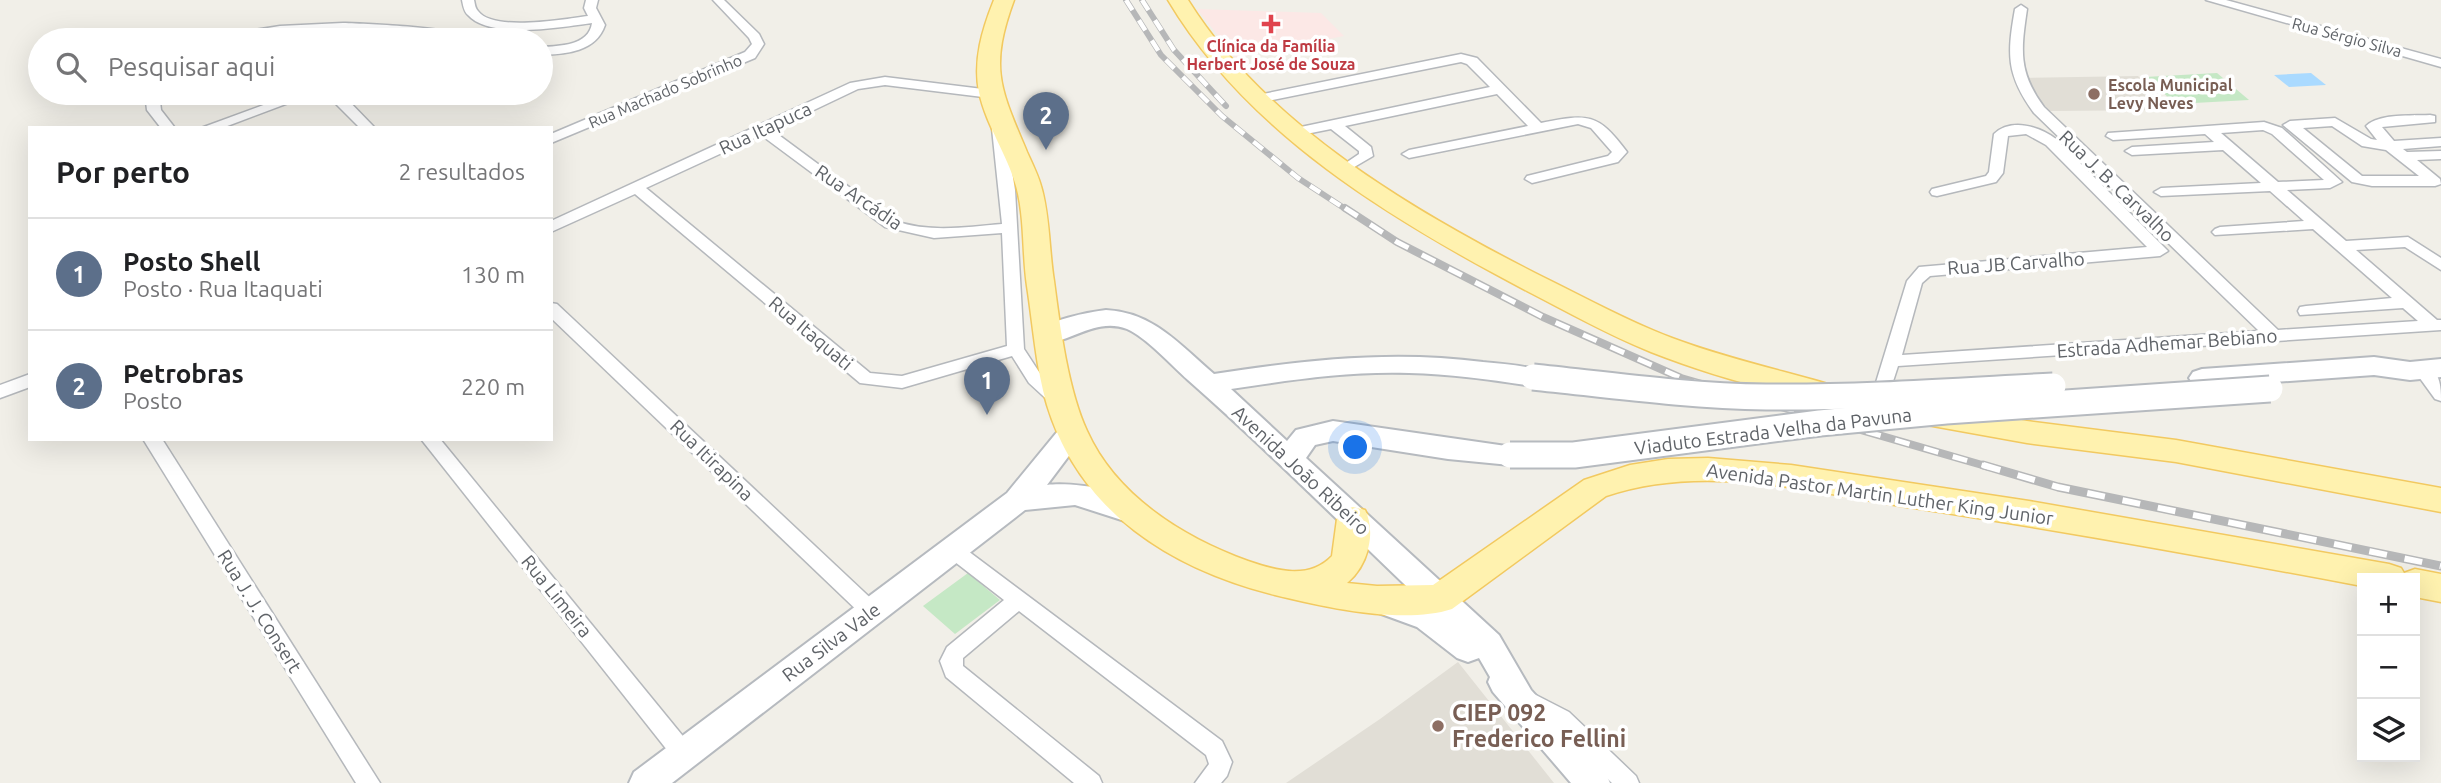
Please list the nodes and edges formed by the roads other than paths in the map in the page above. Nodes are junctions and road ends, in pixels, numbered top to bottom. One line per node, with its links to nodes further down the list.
1 (468, 0): 8 (street)
2 (592, 0): 8 (street)
3 (1178, 0): 14 (main road)
4 (2212, 0): 12 (street, Rua Sérgio Silva)
5 (718, 1): 29 (street, Rua Machado Sobrinho)
6 (1000, 1): 18 (main road)
7 (2021, 9): 55 (street, Rua J. B. Carvalho)
8 (597, 19): 11 (street)
9 (300, 28): 10 (street)
10 (386, 28)
11 (553, 50)
12 (2441, 63)
13 (1500, 89): 14 (street); 20 (street); 24 (street)
14 (1258, 99): 27 (main road)
15 (153, 105): 21 (street)
16 (274, 105): 22 (street)
17 (345, 105): 23 (street)
18 (994, 105): 25 (street, Rua Itapuca); 46 (street); 54 (main road)
19 (2430, 119): 32 (street)
20 (1334, 124): 27 (street); 37 (street)
21 (166, 126)
22 (214, 126)
23 (366, 126)
24 (1538, 128): 34 (street); 38 (street)
25 (762, 129): 41 (street, Rua Itapuca); 46 (street, Rua Arcádia)
26 (2210, 130): 28 (street); 31 (street); 40 (street)
27 (1296, 132): 37 (main road)
28 (2113, 136)
29 (553, 138)
30 (2441, 142): 32 (street)
31 (2228, 145): 33 (street); 40 (street)
32 (2390, 146): 36 (street); 39 (street)
33 (2132, 151)
34 (1409, 154)
35 (2441, 155): 36 (street)
36 (2403, 157): 39 (street)
37 (1344, 169): 66 (main road)
38 (1532, 179)
39 (2437, 183)
40 (2274, 186): 43 (street); 44 (street)
41 (637, 188): 45 (street, Rua Itapuca); 56 (street, Rua Itaquati)
42 (1937, 191): 57 (street, Rua JB Carvalho)
43 (2161, 191)
44 (2318, 225): 47 (street); 48 (street)
45 (553, 226)
46 (1009, 228): 56 (street)
47 (2220, 232)
48 (2343, 246): 49 (street); 50 (street)
49 (2441, 265)
50 (2406, 302): 52 (street); 53 (street)
51 (553, 310): 83 (street, Rua Itirapina)
52 (2306, 311)
53 (2437, 325): 55 (street, Estrada Adhemar Bebiano)
54 (1048, 335): 62 (main road, Avenida João Ribeiro); 65 (main road)
55 (2274, 336): 57 (street, Estrada Adhemar Bebiano)
56 (1016, 349): 65 (street)
57 (1893, 361): 66 (street, Rua JB Carvalho)
58 (2425, 369): 60 (main road, Estrada Adhemar Bebiano); 64 (street); 70 (main road, Viaduto Estrada Velha da Pavuna, bridge)
59 (1533, 377): 60 (main road, Viaduto Estrada Velha da Pavuna, bridge); 62 (main road, Viaduto Estrada Velha da Pavuna)
60 (2202, 378)
61 (28, 381): 63 (street)
62 (1209, 384): 70 (main road, Avenida João Ribeiro)
63 (0, 392)
64 (2441, 395)
65 (1060, 403): 67 (main road)
66 (1878, 405): 71 (main road)
67 (1072, 433): 72 (main road, Rua Silva Vale); 73 (main road)
68 (153, 441): 86 (street, Rua J. J. Consert)
69 (432, 441): 85 (street, Rua Limeira)
70 (1291, 460): 74 (main road, Avenida João Ribeiro)
71 (2441, 500)
72 (1017, 501): 73 (main road, Rua Silva Vale); 75 (main road, Rua Silva Vale)
73 (1131, 512): 78 (main road)
74 (1353, 519): 78 (main road); 80 (main road, Avenida João Ribeiro)
75 (953, 550): 82 (street); 83 (main road, Rua Silva Vale)
76 (2362, 573): 80 (main road, Avenida Pastor Martin Luther King Junior)
77 (2420, 584): 79 (main road)
78 (1297, 587): 81 (main road)
79 (2441, 588)
80 (1440, 599): 81 (main road); 84 (main road, Avenida João Ribeiro)
81 (1378, 600): 84 (main road, Avenida João Ribeiro)
82 (1017, 601): 88 (street); 89 (street)
83 (872, 612): 85 (main road, Rua Silva Vale)
84 (1517, 694): 90 (main road, Avenida João Ribeiro); 91 (street, Avenida João Ribeiro)
85 (683, 753): 87 (main road, Rua Silva Vale)
86 (369, 783)
87 (646, 783)
88 (1091, 783)
89 (1206, 783)
90 (1593, 783)
91 (1628, 783)

